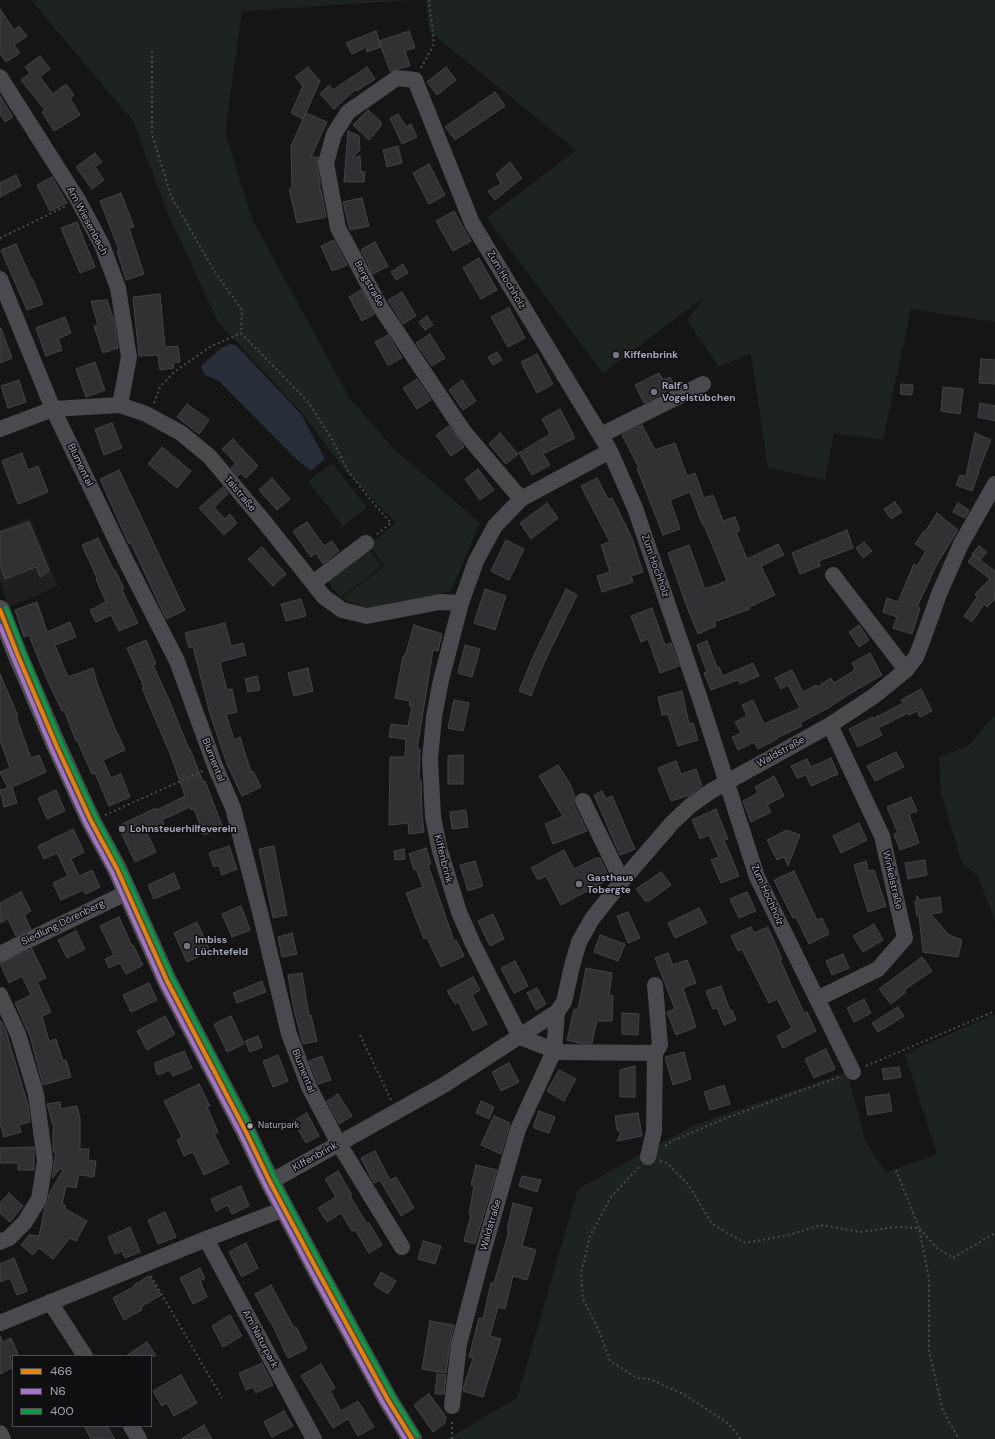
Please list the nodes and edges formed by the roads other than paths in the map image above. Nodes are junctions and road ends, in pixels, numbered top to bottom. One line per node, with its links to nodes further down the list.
1 (0, 77): 5 (street, Am Wiesenbach)
2 (415, 80): 8 (street, Zum Hochholz); 11 (street, Bergstraße)
3 (0, 279): 6 (street, Blumental)
4 (704, 384): 8 (street)
5 (120, 405): 6 (street, Talstraße); 14 (street, Talstraße)
6 (53, 409): 7 (street, Talstraße); 32 (street, Blumental)
7 (0, 428)
8 (601, 436): 9 (street, Zum Hochholz)
9 (610, 451): 11 (street, Kiffenbrink); 19 (street, Zum Hochholz)
10 (995, 484): 17 (street, Waldstraße)
11 (521, 499): 15 (street, Kiffenbrink)
12 (366, 543): 14 (street)
13 (833, 575): 17 (street)
14 (313, 583): 15 (street, Talstraße)
15 (461, 603): 28 (street, Kiffenbrink)
16 (0, 610): 22 (main road)
17 (906, 670): 18 (street, Waldstraße)
18 (830, 725): 19 (street, Waldstraße); 26 (street, Winkelstraße)
19 (727, 782): 21 (street, Waldstraße); 26 (street, Zum Hochholz)
20 (583, 801): 21 (street)
21 (622, 881): 27 (street, Waldstraße)
22 (126, 893): 23 (street, Siedlung Dörenberg); 34 (main road)
23 (0, 954)
24 (654, 985): 30 (street)
25 (0, 995): 37 (street)
26 (817, 999): 31 (street, Zum Hochholz)
27 (557, 1012): 28 (street, Waldstraße); 29 (street, Waldstraße)
28 (520, 1037): 29 (street); 32 (street, Kiffenbrink)
29 (554, 1051): 30 (street); 42 (street, Waldstraße)
30 (655, 1053): 33 (street)
31 (853, 1072)
32 (339, 1144): 34 (street, Kiffenbrink); 38 (street, Blumental)
33 (648, 1157)
34 (270, 1182): 35 (main road)
35 (284, 1209): 36 (street); 48 (main road)
36 (206, 1239): 39 (street); 47 (street, Am Naturpark)
37 (0, 1242)
38 (402, 1247)
39 (50, 1302): 40 (street); 41 (street)
40 (0, 1323)
41 (84, 1355)
42 (452, 1406)
43 (132, 1427): 46 (street)
44 (0, 1433): 45 (street)
45 (3, 1439)
46 (139, 1439)
47 (314, 1439)
48 (412, 1439)

